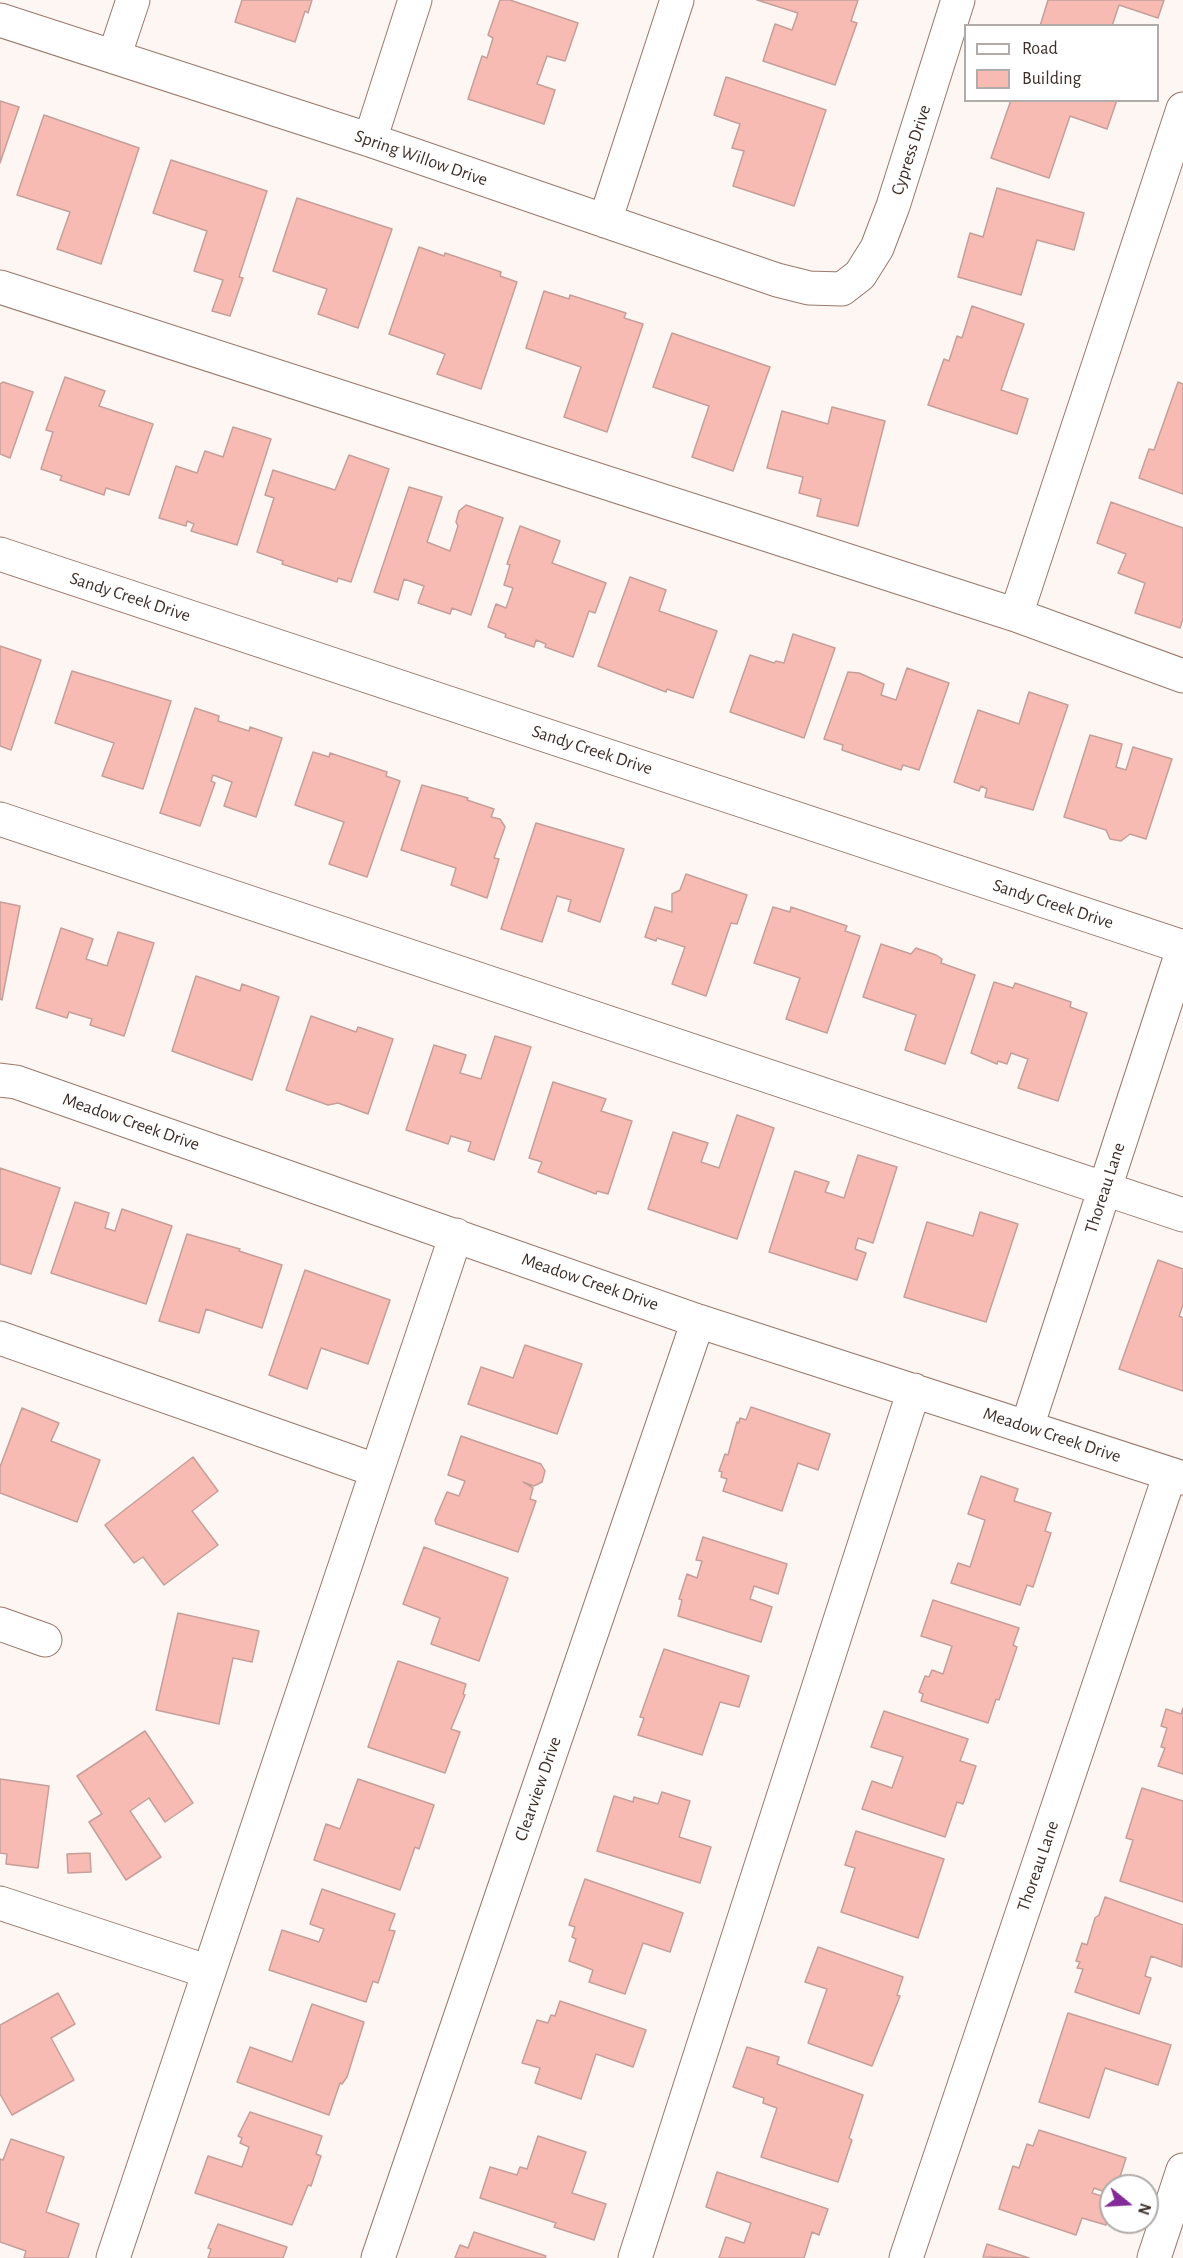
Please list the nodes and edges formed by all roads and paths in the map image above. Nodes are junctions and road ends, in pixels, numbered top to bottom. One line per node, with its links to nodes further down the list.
1 (133, 0): 6 (street)
2 (415, 0): 8 (street)
3 (677, 0): 9 (street)
4 (958, 0): 11 (street, Cypress Drive)
5 (0, 20): 6 (street, Spring Willow Drive)
6 (114, 57): 8 (street, Spring Willow Drive)
7 (1183, 109): 13 (street)
8 (370, 140): 9 (street, Spring Willow Drive)
9 (605, 221): 11 (street, Spring Willow Drive)
10 (0, 287): 13 (street)
11 (842, 289)
12 (0, 554): 16 (street, Sandy Creek Drive)
13 (1016, 615): 14 (street)
14 (1183, 676)
15 (0, 819): 18 (street)
16 (1183, 948): 18 (street, Thoreau Lane)
17 (0, 1080): 20 (street, Meadow Creek Drive)
18 (1104, 1188): 19 (street); 24 (street, Thoreau Lane)
19 (1183, 1215)
20 (456, 1235): 21 (street, Meadow Creek Drive); 25 (street)
21 (698, 1321): 23 (street, Meadow Creek Drive); 33 (street, Clearview Drive)
22 (0, 1338): 25 (street)
23 (914, 1390): 24 (street, Meadow Creek Drive); 34 (street)
24 (1027, 1427): 26 (street, Meadow Creek Drive)
25 (375, 1470): 30 (street)
26 (1177, 1476): 35 (street, Thoreau Lane)
27 (0, 1624): 28 (street)
28 (45, 1640)
29 (0, 1903): 30 (street)
30 (209, 1972): 32 (street)
31 (1183, 2170): 36 (street)
32 (113, 2258)
33 (378, 2258)
34 (635, 2258)
35 (906, 2258)
36 (1154, 2258)

